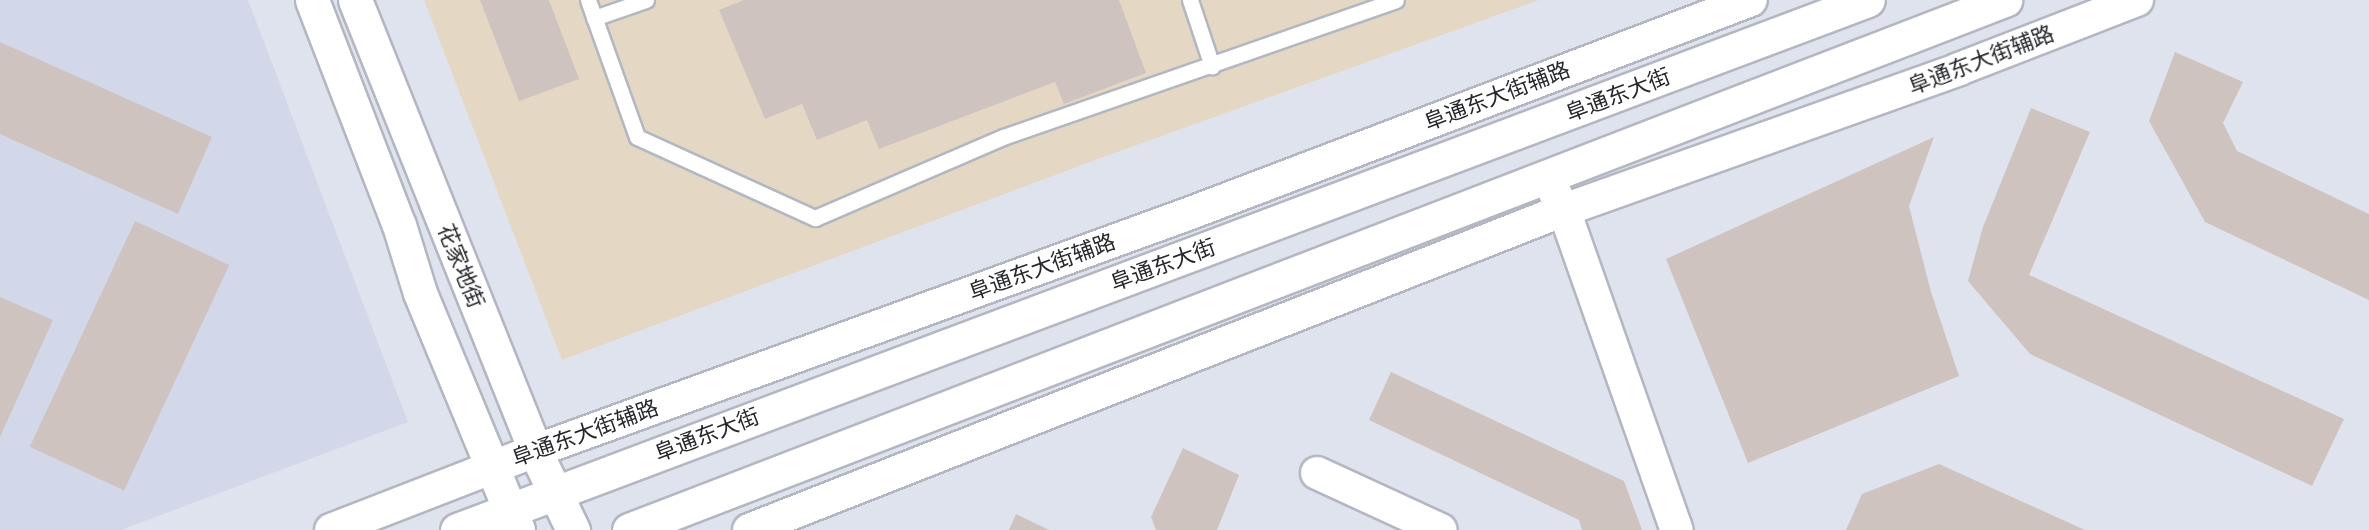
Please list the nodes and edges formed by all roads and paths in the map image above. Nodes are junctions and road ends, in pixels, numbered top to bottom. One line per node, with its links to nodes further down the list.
1 (312, 0): 16 (main road, 花家地街)
2 (355, 0): 15 (main road, 花家地街)
3 (588, 0): 11 (lane)
4 (646, 0): 11 (lane)
5 (1190, 0): 12 (lane)
6 (1396, 0): 12 (lane)
7 (1751, 0): 15 (street, 阜通东大街辅路)
8 (1868, 0): 18 (main road, 阜通东大街)
9 (2005, 0): 13 (main road)
10 (2137, 0): 14 (street, 阜通东大街辅路)
11 (594, 18): 12 (lane)
12 (1212, 66)
13 (1546, 177): 14 (street); 23 (main road)
14 (1564, 210): 24 (street, 阜通东大街辅路); 26 (street)
15 (535, 451): 16 (street, 阜通东大街辅路); 18 (main road, 花家地街)
16 (492, 468): 19 (main road, 花家地街); 20 (street, 阜通东大街辅路)
17 (1317, 473): 25 (street)
18 (555, 494): 19 (main road, 阜通东大街); 22 (main road, 花家地街)
19 (514, 520): 21 (main road, 阜通东大街)
20 (331, 530)
21 (457, 530)
22 (573, 530)
23 (629, 530)
24 (749, 530)
25 (1441, 530)
26 (1677, 530)

